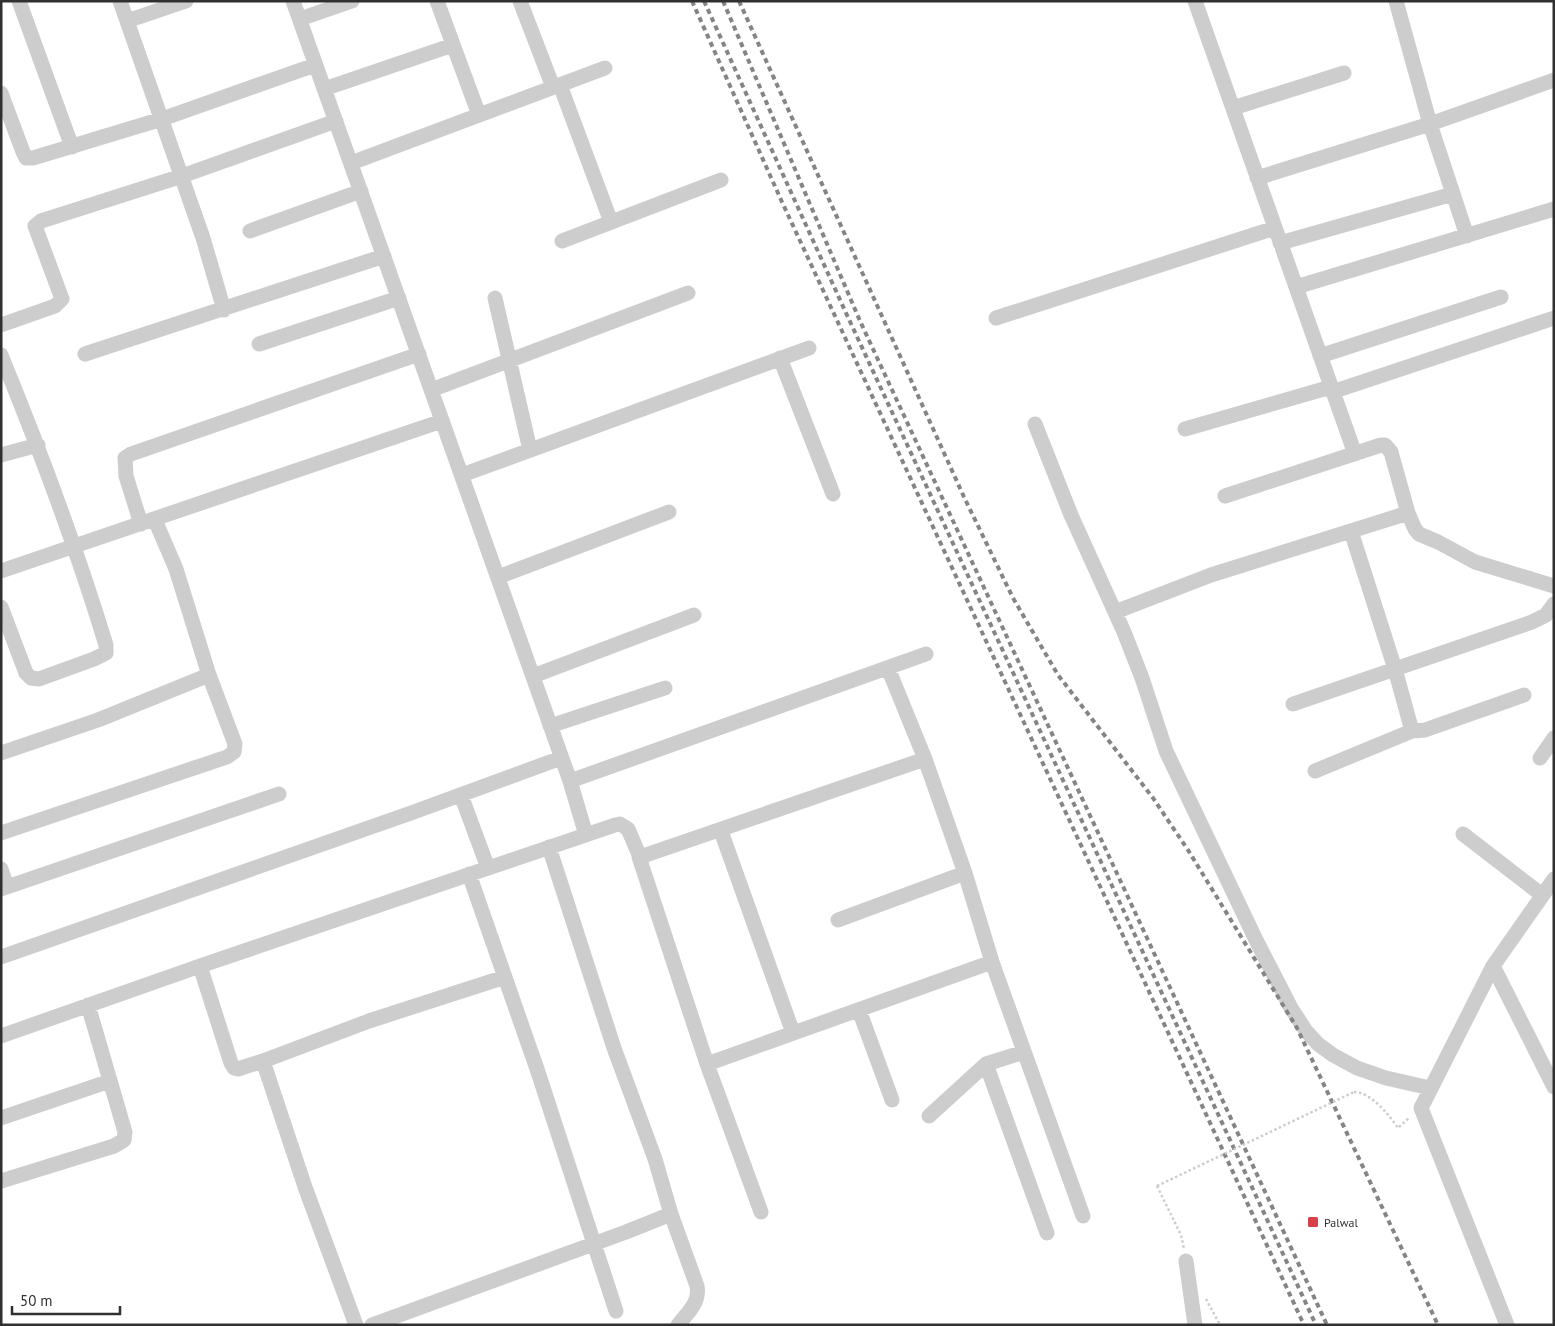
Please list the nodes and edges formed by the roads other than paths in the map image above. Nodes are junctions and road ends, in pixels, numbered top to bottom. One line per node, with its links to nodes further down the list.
1 (19, 1): 25 (street)
2 (120, 1): 11 (street)
3 (186, 1): 11 (street)
4 (293, 1): 10 (street)
5 (352, 1): 10 (street)
6 (438, 1): 12 (street)
7 (520, 1): 17 (street)
8 (1196, 1): 20 (street)
9 (1396, 1): 24 (street)
10 (300, 19): 13 (street)
11 (127, 21): 22 (street)
12 (453, 45): 18 (street); 21 (street)
13 (315, 65): 18 (street); 22 (street)
14 (605, 68): 17 (street)
15 (1344, 74): 20 (street)
16 (1554, 80): 24 (street)
17 (557, 86): 21 (street); 33 (street)
18 (324, 89): 23 (street)
19 (1, 93): 25 (street)
20 (1233, 108): 28 (street)
21 (479, 115): 26 (street)
22 (162, 120): 25 (street); 27 (street)
23 (336, 121): 26 (street); 27 (street)
24 (1430, 124): 28 (street); 31 (street)
25 (72, 147)
26 (351, 163): 30 (street)
27 (182, 176): 45 (street); 48 (street)
28 (1257, 178): 34 (street)
29 (721, 180): 33 (street)
30 (361, 191): 35 (street); 39 (street)
31 (1453, 194): 36 (street); 38 (street)
32 (1554, 209): 36 (street)
33 (611, 222): 37 (street)
34 (1275, 228): 38 (street); 46 (street)
35 (250, 231)
36 (1467, 236): 40 (street)
37 (562, 241)
38 (1280, 243): 40 (street)
39 (384, 256): 43 (street); 45 (street)
40 (1296, 287): 54 (street)
41 (688, 293): 56 (street)
42 (1502, 297): 54 (street)
43 (399, 298): 49 (street); 52 (street)
44 (495, 298): 56 (street)
45 (224, 310): 51 (street)
46 (996, 318)
47 (1554, 318): 58 (street)
48 (1, 325)
49 (259, 344)
50 (809, 348): 55 (street)
51 (85, 354)
52 (419, 354): 57 (street); 71 (street)
53 (1, 355): 62 (street)
54 (1320, 356): 58 (street)
55 (780, 358): 63 (street); 67 (street)
56 (509, 360): 57 (street); 63 (street)
57 (431, 390): 59 (street)
58 (1332, 390): 61 (street); 64 (street)
59 (442, 421): 66 (street); 71 (street)
60 (1034, 424): 79 (street)
61 (1185, 429)
62 (38, 445): 65 (street); 73 (street)
63 (530, 450): 66 (street)
64 (1355, 454): 68 (street); 70 (street)
65 (1, 455)
66 (462, 475): 75 (street)
67 (833, 494)
68 (1225, 496)
69 (670, 512): 75 (street)
70 (1408, 512): 72 (street); 76 (street)
71 (148, 522): 73 (street); 84 (street)
72 (1351, 531): 79 (street); 83 (street)
73 (74, 547): 74 (street); 78 (street)
74 (1, 571)
75 (498, 577): 85 (street)
76 (1554, 586)
77 (1554, 604): 83 (street)
78 (1, 607)
79 (1115, 612): 129 (street)
80 (694, 615): 85 (street)
81 (926, 654): 82 (street)
82 (888, 668): 95 (street); 97 (street)
83 (1395, 669): 88 (street); 90 (street)
84 (210, 675): 92 (street); 101 (street)
85 (533, 676): 89 (street)
86 (665, 688): 89 (street)
87 (1524, 695): 90 (street)
88 (1293, 704)
89 (550, 726): 93 (street)
90 (1412, 731): 96 (street)
91 (1554, 738): 94 (street)
92 (1, 752)
93 (561, 758): 97 (street); 99 (street)
94 (1540, 758)
95 (925, 759): 100 (street); 108 (street)
96 (1315, 771)
97 (570, 780): 103 (street)
98 (279, 794): 111 (street)
99 (461, 795): 106 (street); 114 (street)
100 (720, 830): 105 (street); 121 (street)
101 (1, 833)
102 (1463, 834): 112 (street)
103 (586, 835): 104 (street); 105 (street)
104 (549, 847): 106 (street); 135 (street)
105 (640, 857): 125 (street)
106 (488, 868): 109 (street)
107 (1, 869): 111 (street)
108 (965, 873): 113 (street); 115 (street)
109 (469, 874): 116 (street); 118 (street)
110 (1554, 879): 112 (street)
111 (4, 888)
112 (1542, 895): 117 (street)
113 (838, 920)
114 (1, 957)
115 (992, 962): 120 (street); 123 (street)
116 (200, 966): 119 (street); 124 (street)
117 (1493, 966): 128 (street); 129 (street)
118 (505, 977): 124 (street); 138 (street)
119 (88, 1005): 122 (street); 127 (street)
120 (859, 1010): 121 (street); 130 (street)
121 (793, 1033): 125 (street)
122 (1, 1036)
123 (1024, 1052): 126 (street); 136 (street)
124 (263, 1061): 141 (street)
125 (707, 1064): 134 (street)
126 (986, 1064): 131 (street); 137 (street)
127 (110, 1081): 132 (street); 133 (street)
128 (1554, 1087)
129 (1430, 1088): 145 (street)
130 (892, 1100)
131 (929, 1116)
132 (1, 1118)
133 (1, 1181)
134 (761, 1212)
135 (671, 1214): 138 (street); 143 (street)
136 (1083, 1216)
137 (1047, 1233)
138 (594, 1243): 140 (street); 142 (street)
139 (1186, 1261): 144 (street)
140 (616, 1311)
141 (356, 1325)
142 (372, 1325)
143 (678, 1325)
144 (1196, 1325)
145 (1507, 1325)

